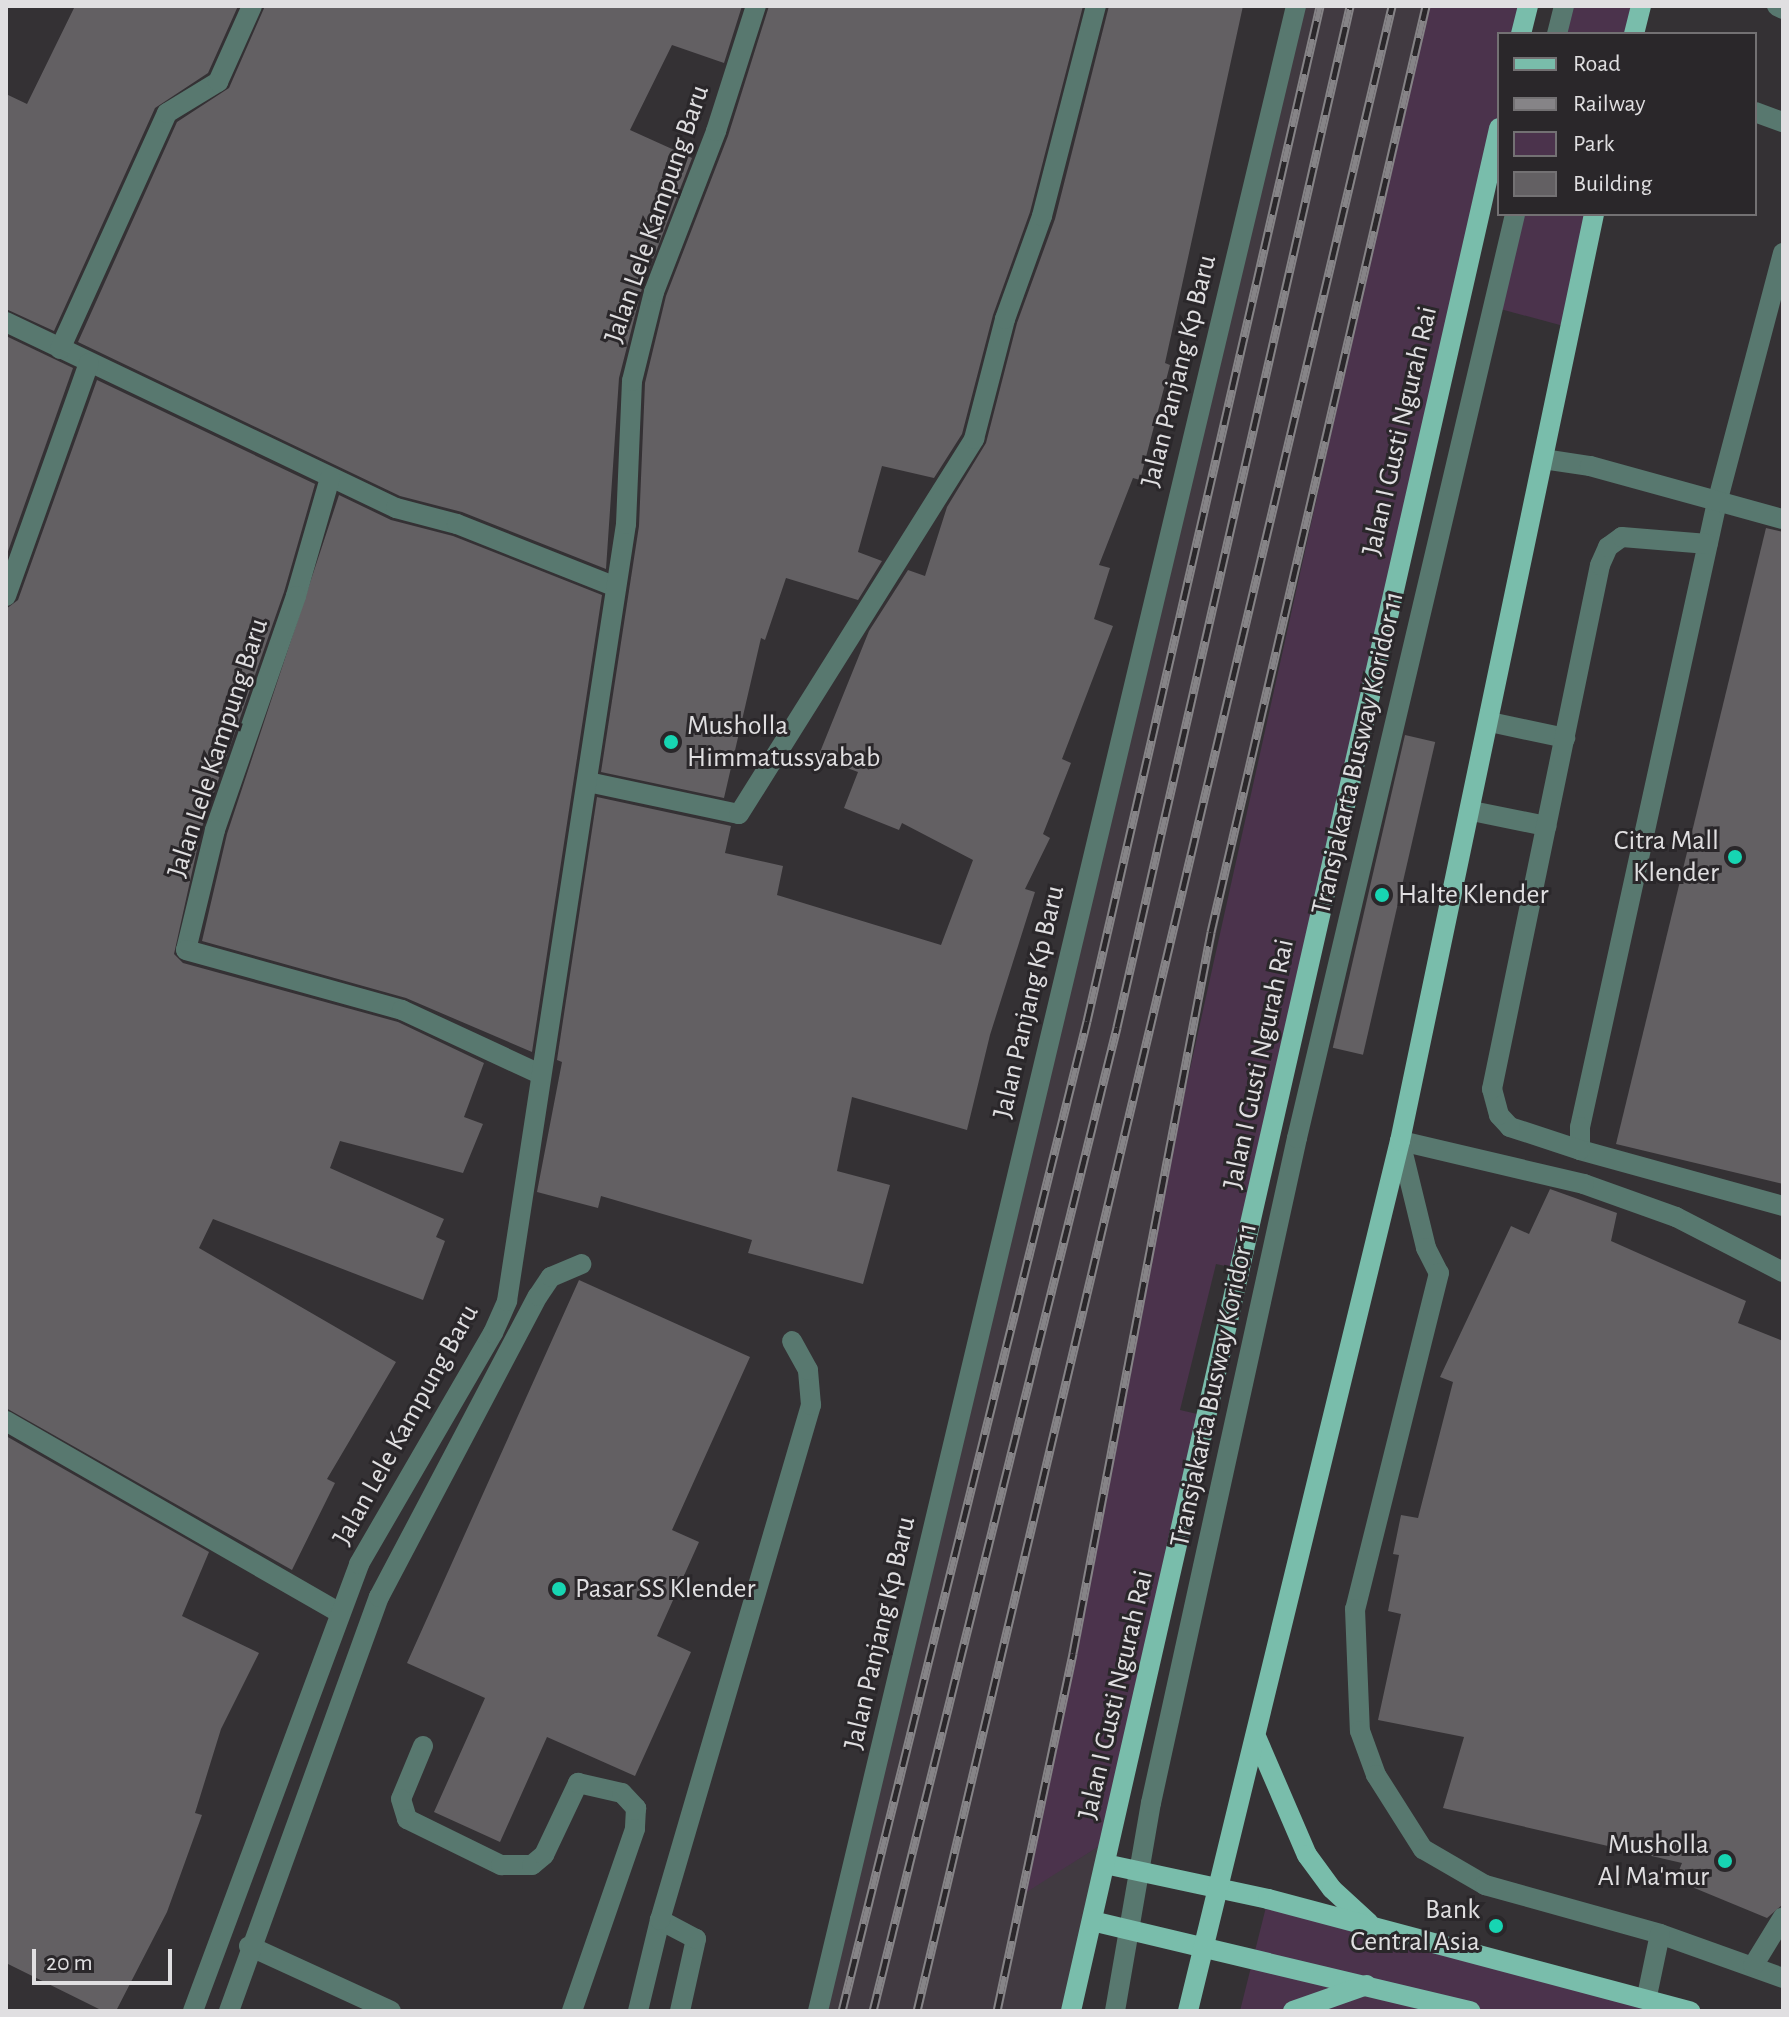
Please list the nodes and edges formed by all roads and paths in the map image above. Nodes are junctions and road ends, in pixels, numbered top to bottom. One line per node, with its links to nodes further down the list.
1 (252, 6): 20 (street)
2 (756, 6): 27 (street, Jalan Lele Kampung Baru)
3 (1096, 6): 31 (street)
4 (1296, 6): 66 (street, Jalan Panjang Kp Baru)
5 (1528, 6): 10 (main road)
6 (1564, 6): 11 (street)
7 (1641, 6): 12 (main road)
8 (1777, 6): 9 (street)
9 (1783, 9)
10 (1522, 32)
11 (1558, 32)
12 (1634, 32)
13 (1757, 113): 14 (street)
14 (1783, 122)
15 (1497, 137): 45 (main road, Jalan I Gusti Ngurah Rai)
16 (1515, 216): 46 (street, Transjakarta Busway Koridor 11)
17 (1594, 216): 22 (main road)
18 (1783, 253): 24 (street)
19 (6, 322): 20 (street)
20 (60, 349): 21 (street)
21 (89, 363): 23 (street); 28 (street)
22 (1543, 459): 24 (street); 29 (main road)
23 (330, 478): 27 (street); 34 (street, Jalan Lele Kampung Baru)
24 (1717, 502): 25 (street); 26 (street)
25 (1783, 519)
26 (1708, 544): 30 (street); 36 (street)
27 (616, 587): 31 (street, Jalan Lele Kampung Baru)
28 (6, 596)
29 (1490, 722): 30 (street); 32 (main road)
30 (1565, 738): 33 (street)
31 (588, 782): 34 (street, Jalan Lele Kampung Baru)
32 (1472, 811): 33 (street); 35 (main road)
33 (1546, 826): 36 (street)
34 (540, 1074): 42 (street, Jalan Lele Kampung Baru)
35 (1400, 1141): 39 (street); 43 (main road); 53 (street)
36 (1580, 1150): 37 (street)
37 (1783, 1206)
38 (581, 1264): 54 (street)
39 (1783, 1272)
40 (792, 1341): 49 (street)
41 (6, 1421): 42 (street)
42 (340, 1613): 60 (street, Jalan Lele Kampung Baru)
43 (1257, 1739): 47 (main road); 51 (main road)
44 (423, 1746): 63 (street)
45 (1105, 1864): 46 (main road); 50 (main road, Jalan I Gusti Ngurah Rai)
46 (1140, 1872): 47 (main road); 52 (street, Transjakarta Busway Koridor 11)
47 (1219, 1889): 51 (main road); 55 (main road)
48 (1783, 1917): 56 (street)
49 (660, 1920): 64 (street); 65 (street)
50 (1092, 1921): 52 (main road); 67 (main road, Jalan I Gusti Ngurah Rai)
51 (1372, 1926): 59 (main road)
52 (1131, 1930): 55 (main road); 68 (street, Transjakarta Busway Koridor 11)
53 (1660, 1934): 56 (street); 59 (street)
54 (249, 1946): 61 (street); 62 (street)
55 (1204, 1950): 58 (main road); 69 (main road)
56 (1753, 1966): 57 (street)
57 (1783, 1978)
58 (1367, 1985): 70 (main road); 71 (main road)
59 (1647, 1996): 72 (main road)
60 (193, 2011)
61 (229, 2011)
62 (391, 2011)
63 (572, 2011)
64 (638, 2011)
65 (680, 2011)
66 (818, 2011)
67 (1071, 2011)
68 (1115, 2011)
69 (1188, 2011)
70 (1293, 2011)
71 (1470, 2011)
72 (1690, 2011)

